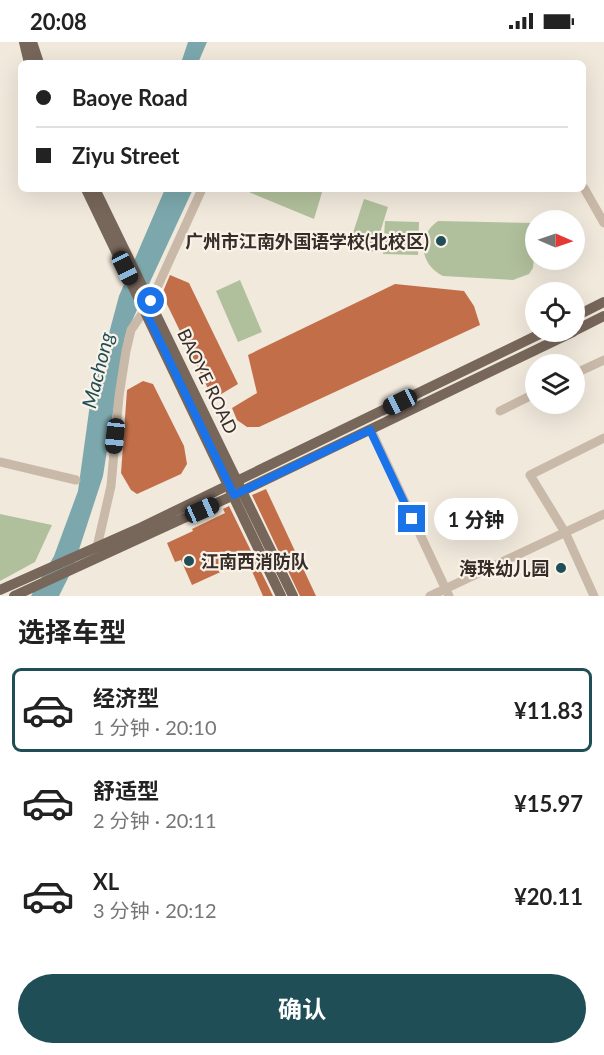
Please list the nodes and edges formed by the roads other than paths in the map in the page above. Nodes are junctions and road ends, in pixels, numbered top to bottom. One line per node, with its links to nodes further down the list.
1 (24, 42): 3 (main road)
2 (32, 42): 4 (main road)
3 (29, 60)
4 (38, 60)
5 (88, 192): 10 (main road, BAOYE ROAD)
6 (96, 192): 10 (main road, BAOYE ROAD)
7 (201, 192): 12 (street)
8 (586, 192): 9 (street)
9 (604, 223)
10 (126, 260): 12 (main road, BAOYE ROAD)
11 (604, 303): 13 (main road)
12 (147, 306): 26 (main road, BAOYE ROAD); 30 (street)
13 (585, 312)
14 (604, 316): 15 (main road)
15 (585, 326)
16 (525, 342): 26 (main road)
17 (551, 342): 22 (main road)
18 (604, 360): 19 (street)
19 (585, 369)
20 (525, 398): 21 (street)
21 (500, 411)
22 (370, 430): 26 (main road); 32 (street)
23 (604, 438): 29 (street)
24 (0, 462): 25 (street)
25 (76, 480)
26 (236, 488): 28 (main road); 34 (main road); 35 (main road)
27 (604, 514): 29 (street)
28 (144, 531): 30 (main road); 33 (main road)
29 (566, 534): 32 (street); 37 (street)
30 (97, 547): 31 (main road)
31 (0, 590)
32 (447, 592): 36 (street)
33 (14, 596)
34 (281, 596)
35 (293, 596)
36 (430, 596)
37 (594, 596)

